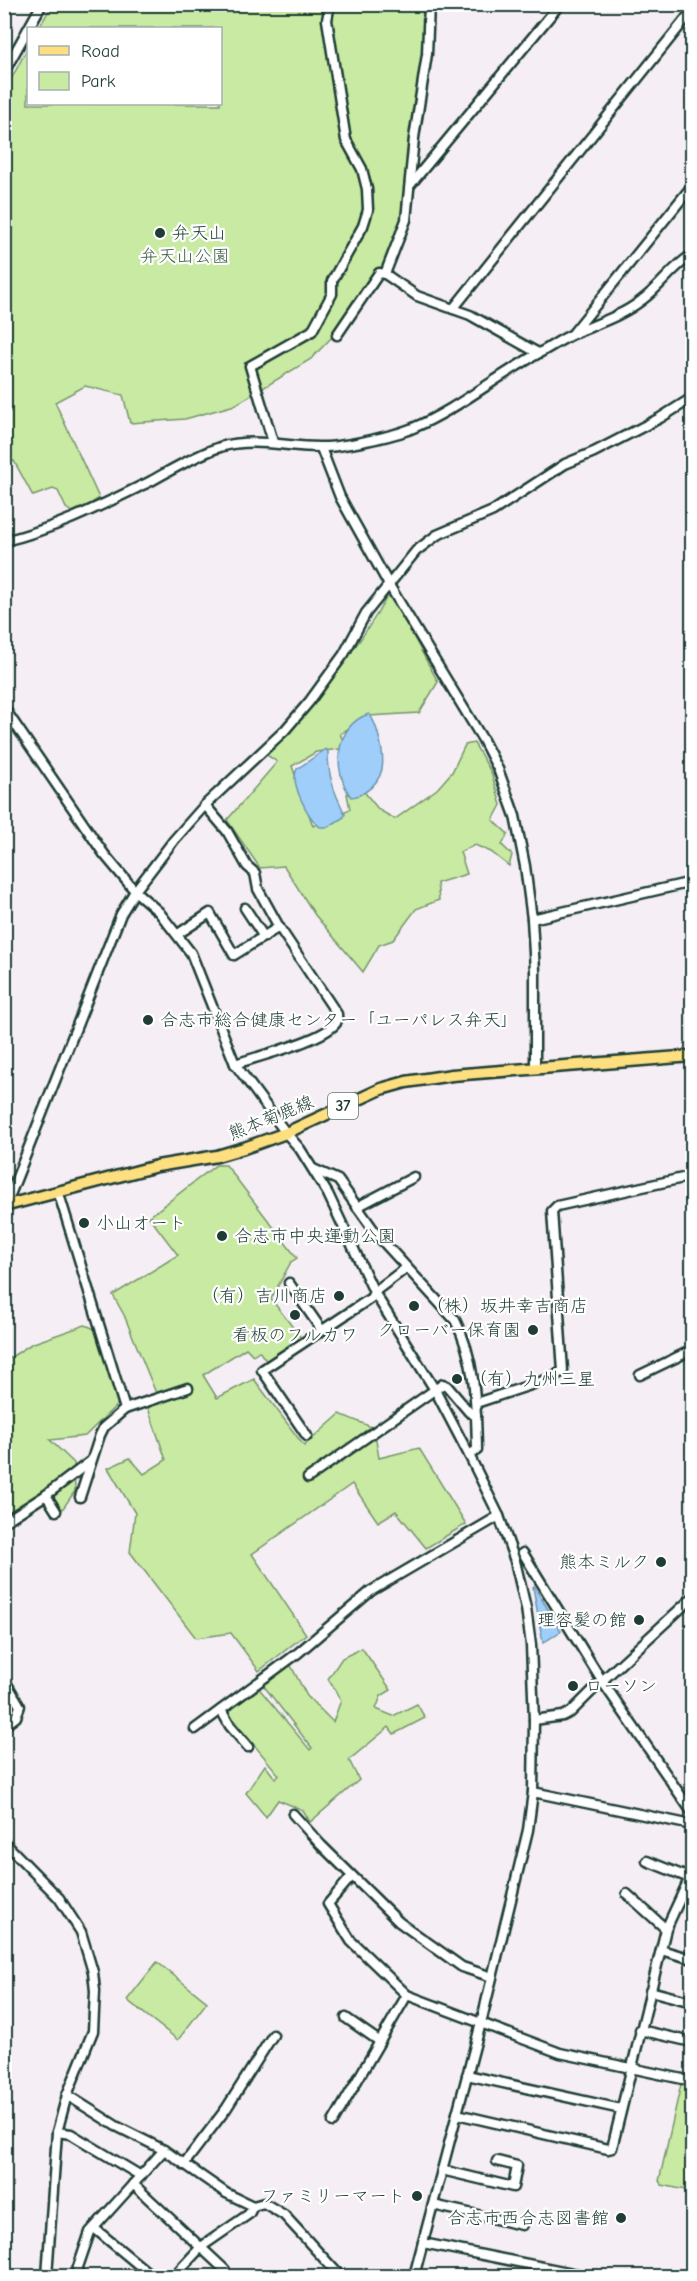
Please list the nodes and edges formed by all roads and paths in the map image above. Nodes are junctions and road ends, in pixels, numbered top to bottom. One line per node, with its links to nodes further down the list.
1 (42, 4): 6 (street)
2 (330, 4): 18 (street)
3 (429, 4): 9 (street)
4 (560, 4): 9 (street)
5 (693, 11): 13 (street)
6 (29, 27)
7 (27, 31): 8 (street)
8 (4, 72)
9 (411, 184): 12 (street)
10 (693, 186): 15 (street)
11 (693, 255): 15 (street)
12 (385, 274): 13 (street); 14 (street)
13 (453, 309): 16 (street)
14 (337, 335)
15 (572, 335): 16 (street)
16 (538, 353): 19 (street)
17 (693, 398): 21 (street)
18 (273, 442): 19 (street); 20 (street)
19 (321, 448): 21 (street)
20 (4, 541)
21 (389, 585): 23 (street); 27 (street)
22 (4, 708): 25 (street)
23 (205, 805): 25 (street); 28 (street)
24 (693, 882): 27 (street)
25 (135, 891): 29 (street); 39 (street)
26 (245, 908): 30 (street)
27 (532, 920): 33 (street)
28 (279, 927): 30 (street); 32 (street)
29 (178, 934): 30 (street); 32 (street)
30 (264, 937)
31 (693, 1056): 33 (main road, 熊本菊鹿線 / 37)
32 (235, 1064): 34 (street)
33 (535, 1069): 34 (main road, 熊本菊鹿線 / 37)
34 (286, 1133): 35 (street); 38 (main road, 熊本菊鹿線 / 37)
35 (312, 1168): 40 (street); 43 (street)
36 (693, 1176): 49 (street)
37 (414, 1177): 40 (street)
38 (58, 1191): 39 (main road, 熊本菊鹿線 / 37); 50 (street)
39 (5, 1205)
40 (357, 1207): 41 (street)
41 (405, 1268): 43 (street); 49 (street)
42 (288, 1283): 44 (street)
43 (374, 1292): 44 (street); 48 (street)
44 (321, 1329): 52 (street)
45 (693, 1350): 46 (street)
46 (640, 1375)
47 (188, 1388): 50 (street)
48 (435, 1390): 51 (street); 53 (street); 55 (street)
49 (476, 1403): 51 (street)
50 (125, 1409): 54 (street)
51 (476, 1416): 53 (street)
52 (307, 1436)
53 (469, 1455): 59 (street)
54 (92, 1461): 56 (street); 57 (street)
55 (308, 1478)
56 (46, 1495): 58 (street); 60 (street)
57 (80, 1497)
58 (56, 1511)
59 (499, 1516): 65 (street); 66 (street)
60 (4, 1522)
61 (523, 1553): 64 (street)
62 (692, 1601): 64 (street)
63 (4, 1679): 67 (street)
64 (602, 1681): 66 (street); 71 (street)
65 (221, 1710): 68 (street); 69 (street)
66 (534, 1720): 70 (street)
67 (4, 1726)
68 (195, 1729)
69 (248, 1748)
70 (532, 1792): 73 (street); 82 (street)
71 (693, 1812)
72 (293, 1814): 76 (street)
73 (693, 1825)
74 (4, 1842): 95 (street)
75 (647, 1860): 77 (street)
76 (352, 1876): 82 (street); 84 (street)
77 (692, 1877): 79 (street)
78 (627, 1894): 79 (street)
79 (666, 1929): 80 (street)
80 (661, 1950): 81 (street); 83 (street)
81 (693, 1959)
82 (492, 1977): 87 (street)
83 (650, 1991): 85 (street); 88 (street)
84 (407, 1995): 87 (street); 90 (street)
85 (693, 2002)
86 (346, 2018): 90 (street)
87 (481, 2023): 92 (street); 93 (street)
88 (640, 2030): 91 (street); 92 (street)
89 (273, 2034): 102 (street)
90 (379, 2042): 98 (street)
91 (693, 2042)
92 (631, 2067): 94 (street); 96 (street)
93 (467, 2075): 96 (street); 97 (street)
94 (693, 2081)
95 (67, 2095): 99 (street); 100 (street)
96 (621, 2109): 97 (street)
97 (457, 2114): 103 (street)
98 (333, 2122)
99 (57, 2132): 104 (street); 113 (street)
100 (164, 2150): 102 (street); 104 (street)
101 (497, 2161): 103 (street)
102 (184, 2164): 107 (street)
103 (442, 2170): 106 (street)
104 (141, 2176): 105 (street)
105 (133, 2184): 109 (street); 111 (street)
106 (433, 2205): 108 (street); 110 (street)
107 (253, 2206): 111 (street); 117 (street)
108 (522, 2225)
109 (94, 2228): 114 (street); 115 (street)
110 (423, 2243): 118 (street); 119 (street)
111 (201, 2247): 112 (street); 116 (street)
112 (225, 2270)
113 (47, 2277)
114 (75, 2277)
115 (152, 2277)
116 (174, 2277)
117 (340, 2277)
118 (414, 2277)
119 (588, 2277)

